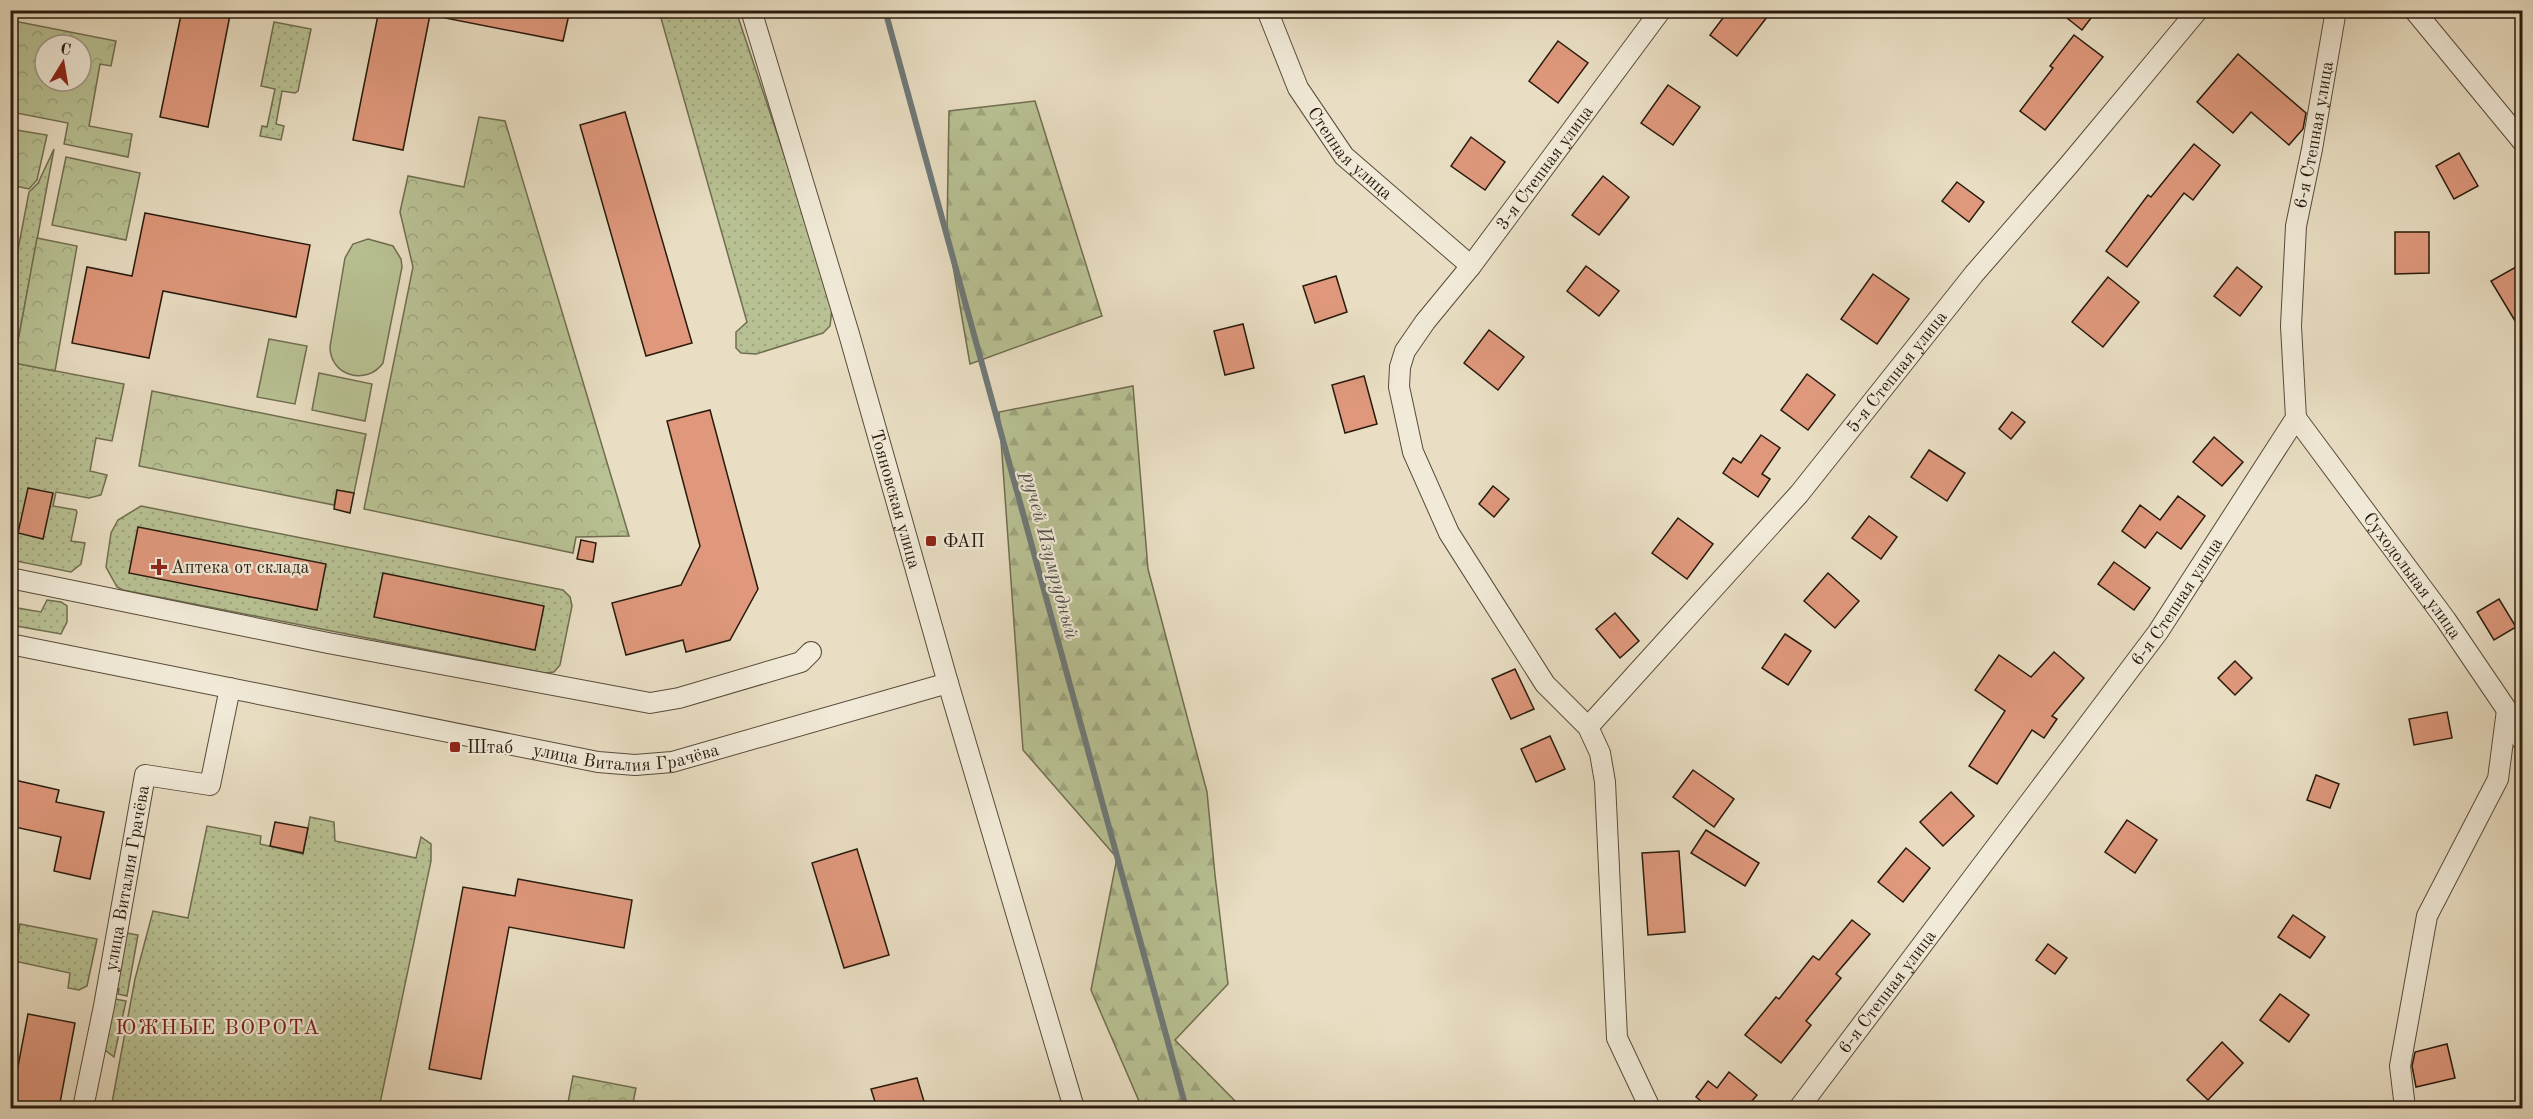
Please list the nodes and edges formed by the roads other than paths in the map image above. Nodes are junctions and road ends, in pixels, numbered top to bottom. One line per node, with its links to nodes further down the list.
1 (751, 10): 13 (street, Тояновская улица)
2 (1267, 10): 8 (street, Степная улица)
3 (1661, 10): 8 (street, 3-я Степная улица)
4 (2198, 10): 16 (street, 5-я Степная улица)
5 (2336, 10): 9 (street, 6-я Степная улица)
6 (2414, 10): 7 (street)
7 (2523, 141)
8 (1471, 266): 16 (street, 3-я Степная улица)
9 (2296, 418): 15 (street, Суходольная улица); 21 (street, 6-я Степная улица)
10 (10, 578): 12 (street)
11 (10, 644): 14 (street, улица Виталия Грачёва)
12 (812, 652)
13 (948, 683): 14 (street, улица Виталия Грачёва); 19 (street, Тояновская улица)
14 (230, 688): 18 (street, улица Виталия Грачёва)
15 (2507, 710): 17 (street, Суходольная улица); 22 (street)
16 (1588, 727): 20 (street)
17 (2523, 740)
18 (83, 1108)
19 (1074, 1108)
20 (1650, 1108)
21 (1799, 1108)
22 (2405, 1108)

